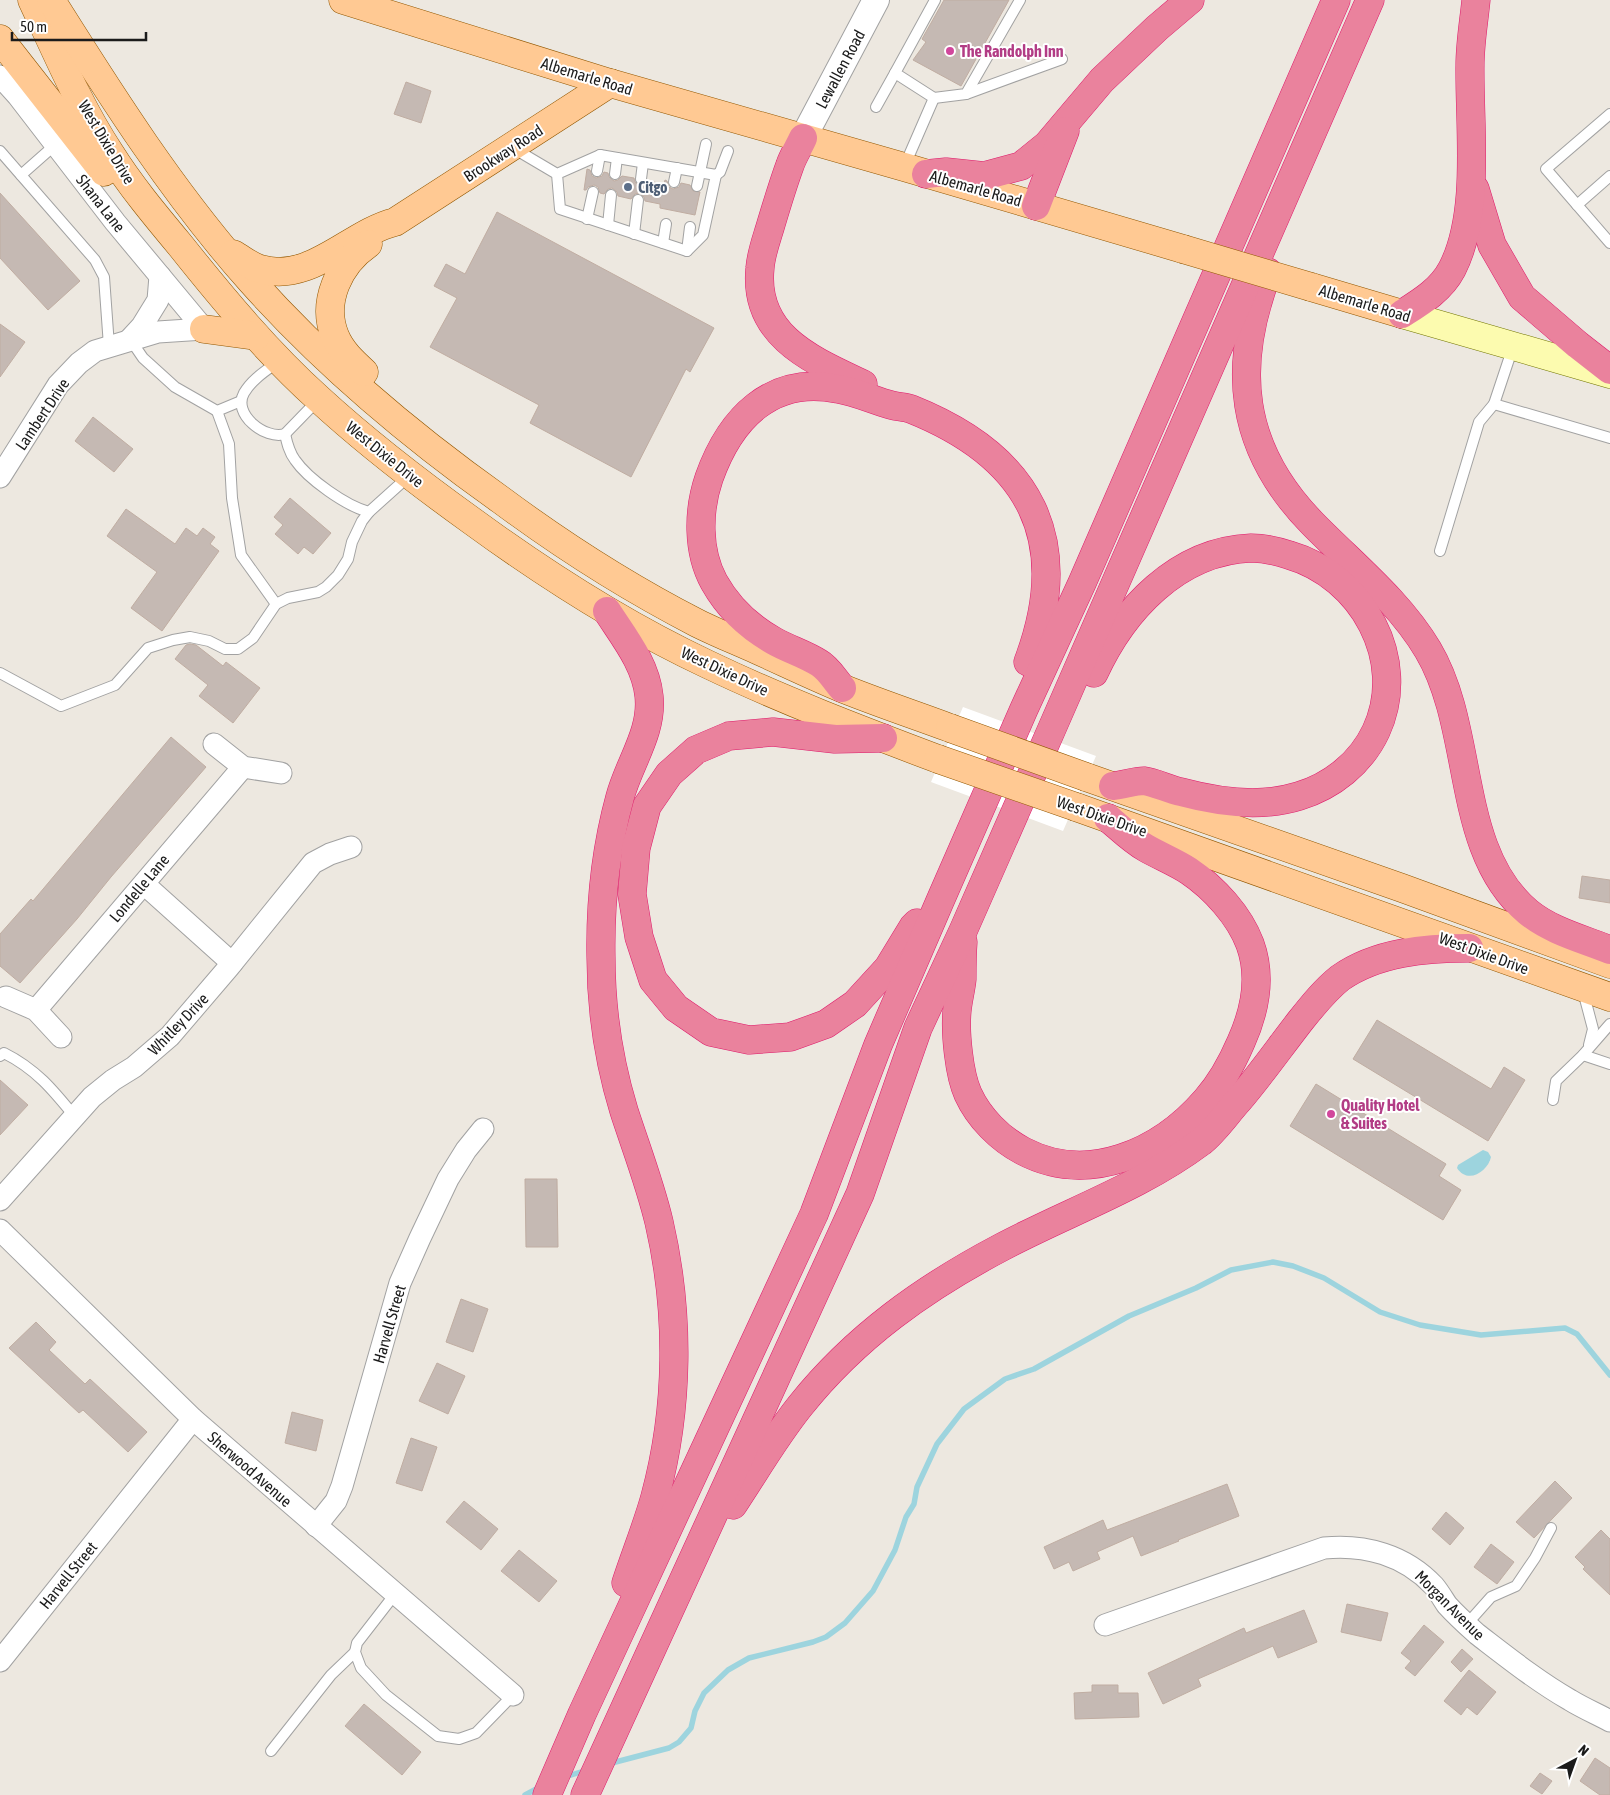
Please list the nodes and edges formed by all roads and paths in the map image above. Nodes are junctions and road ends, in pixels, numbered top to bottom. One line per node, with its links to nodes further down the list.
1 (32, 0): 11 (main road)
2 (343, 0): 10 (main road, Albemarle Road)
3 (876, 0): 22 (street, Lewallen Road)
4 (935, 0): 14 (lane)
5 (1020, 0): 17 (lane)
6 (1190, 0): 21 (highway)
7 (1336, 0): 87 (highway)
8 (1370, 0): 35 (highway)
9 (1476, 0): 41 (highway)
10 (385, 6): 16 (main road, Albemarle Road)
11 (55, 18): 58 (main road, West Dixie Drive); 60 (main road, West Dixie Drive)
12 (0, 39): 60 (main road)
13 (1062, 59): 17 (lane)
14 (895, 72): 18 (lane); 19 (lane)
15 (0, 76): 23 (street, Shana Lane)
16 (610, 84): 22 (main road, Albemarle Road); 25 (main road, Brookway Road)
17 (966, 94): 18 (lane)
18 (934, 98): 32 (lane)
19 (876, 107)
20 (1610, 114): 48 (lane)
21 (1072, 116): 32 (highway); 49 (highway)
22 (804, 138): 32 (main road, Albemarle Road); 74 (highway)
23 (55, 144): 36 (lane); 61 (street, Shana Lane)
24 (706, 144): 34 (lane)
25 (512, 148): 37 (lane); 51 (main road, Brookway Road)
26 (0, 151): 36 (lane)
27 (728, 151): 39 (lane)
28 (600, 155): 29 (lane); 33 (lane); 37 (lane)
29 (617, 158): 30 (lane); 38 (lane)
30 (643, 162): 31 (lane); 42 (lane)
31 (677, 168): 34 (lane); 43 (lane)
32 (915, 170): 49 (main road, Albemarle Road)
33 (596, 171)
34 (700, 172): 39 (lane); 44 (lane)
35 (1295, 173): 88 (highway); 100 (highway)
36 (21, 174): 66 (lane)
37 (557, 174): 50 (lane)
38 (615, 174)
39 (716, 175): 59 (lane)
40 (1610, 176): 48 (lane)
41 (1472, 178): 62 (highway); 69 (highway)
42 (641, 179)
43 (674, 182)
44 (697, 186)
45 (593, 192): 50 (lane)
46 (611, 195): 53 (lane)
47 (638, 200): 55 (lane)
48 (1577, 205): 56 (lane)
49 (1036, 206): 62 (main road, Albemarle Road, bridge)
50 (587, 219): 53 (lane)
51 (395, 222): 58 (main road); 76 (main road)
52 (666, 224): 57 (lane)
53 (608, 225): 55 (lane)
54 (690, 227): 59 (lane)
55 (634, 234): 57 (lane)
56 (1608, 236)
57 (663, 243): 59 (lane)
58 (223, 249): 76 (main road, West Dixie Drive)
59 (687, 251)
60 (195, 264): 64 (main road, West Dixie Drive)
61 (160, 276): 63 (street, Shana Lane); 65 (street)
62 (1402, 314): 67 (main road, Albemarle Road)
63 (204, 329): 64 (main road); 65 (street, Lambert Drive)
64 (256, 336): 68 (main road, West Dixie Drive)
65 (130, 339): 66 (street, Lambert Drive); 75 (lane)
66 (109, 346): 80 (street, Lambert Drive)
67 (1513, 346): 70 (main road, Albemarle Road); 73 (lane)
68 (279, 360): 71 (main road, West Dixie Drive); 72 (lane)
69 (1610, 370)
70 (1610, 374)
71 (319, 399): 77 (lane); 79 (main road, West Dixie Drive)
72 (241, 402): 75 (lane); 77 (lane)
73 (1494, 404): 78 (lane); 82 (lane)
74 (909, 408): 86 (highway); 87 (highway)
75 (217, 411): 83 (lane)
76 (402, 426): 86 (main road, West Dixie Drive)
77 (285, 434): 81 (lane)
78 (1610, 438)
79 (406, 474): 81 (lane); 84 (main road, West Dixie Drive)
80 (0, 477)
81 (368, 512): 83 (lane)
82 (1440, 551)
83 (276, 604): 85 (lane)
84 (607, 611): 89 (main road, West Dixie Drive); 127 (highway)
85 (0, 672)
86 (842, 688): 93 (main road, West Dixie Drive, bridge)
87 (1024, 709): 97 (highway)
88 (1050, 733): 93 (highway); 98 (highway)
89 (883, 738): 94 (main road, West Dixie Drive, bridge); 97 (highway)
90 (214, 744): 91 (street)
91 (242, 767): 92 (street); 96 (street, Londelle Lane)
92 (281, 772)
93 (1114, 786): 102 (main road, West Dixie Drive)
94 (1108, 818): 98 (highway); 99 (main road, West Dixie Drive)
95 (351, 847): 101 (street, Whitley Drive)
96 (144, 884): 101 (street); 106 (street, Londelle Lane)
97 (940, 901): 127 (highway)
98 (963, 931): 124 (highway)
99 (1469, 948): 103 (main road, West Dixie Drive); 124 (highway)
100 (1610, 950)
101 (232, 963): 113 (street, Whitley Drive)
102 (1610, 964)
103 (1582, 988): 105 (main road, West Dixie Drive); 109 (lane)
104 (6, 997): 106 (street)
105 (1610, 997)
106 (36, 1010): 108 (street)
107 (1610, 1024): 109 (lane)
108 (61, 1037)
109 (1586, 1051): 111 (lane); 112 (lane)
110 (0, 1056): 113 (lane)
111 (1610, 1064)
112 (1553, 1100)
113 (75, 1117): 115 (street, Whitley Drive)
114 (483, 1129): 118 (street, Harvell Street)
115 (0, 1200)
116 (0, 1230): 117 (street, Sherwood Avenue)
117 (193, 1419): 118 (street, Sherwood Avenue); 125 (street, Harvell Street)
118 (316, 1526): 120 (street, Sherwood Avenue)
119 (1551, 1528): 121 (lane)
120 (395, 1594): 123 (lane); 126 (street, Sherwood Avenue)
121 (1467, 1624): 122 (street, Morgan Avenue); 128 (street, Morgan Avenue)
122 (1105, 1625)
123 (355, 1652): 126 (lane); 129 (lane)
124 (649, 1655): 131 (highway)
125 (0, 1661)
126 (512, 1695)
127 (582, 1714): 130 (highway)
128 (1610, 1721)
129 (271, 1751)
130 (547, 1795)
131 (585, 1795)

